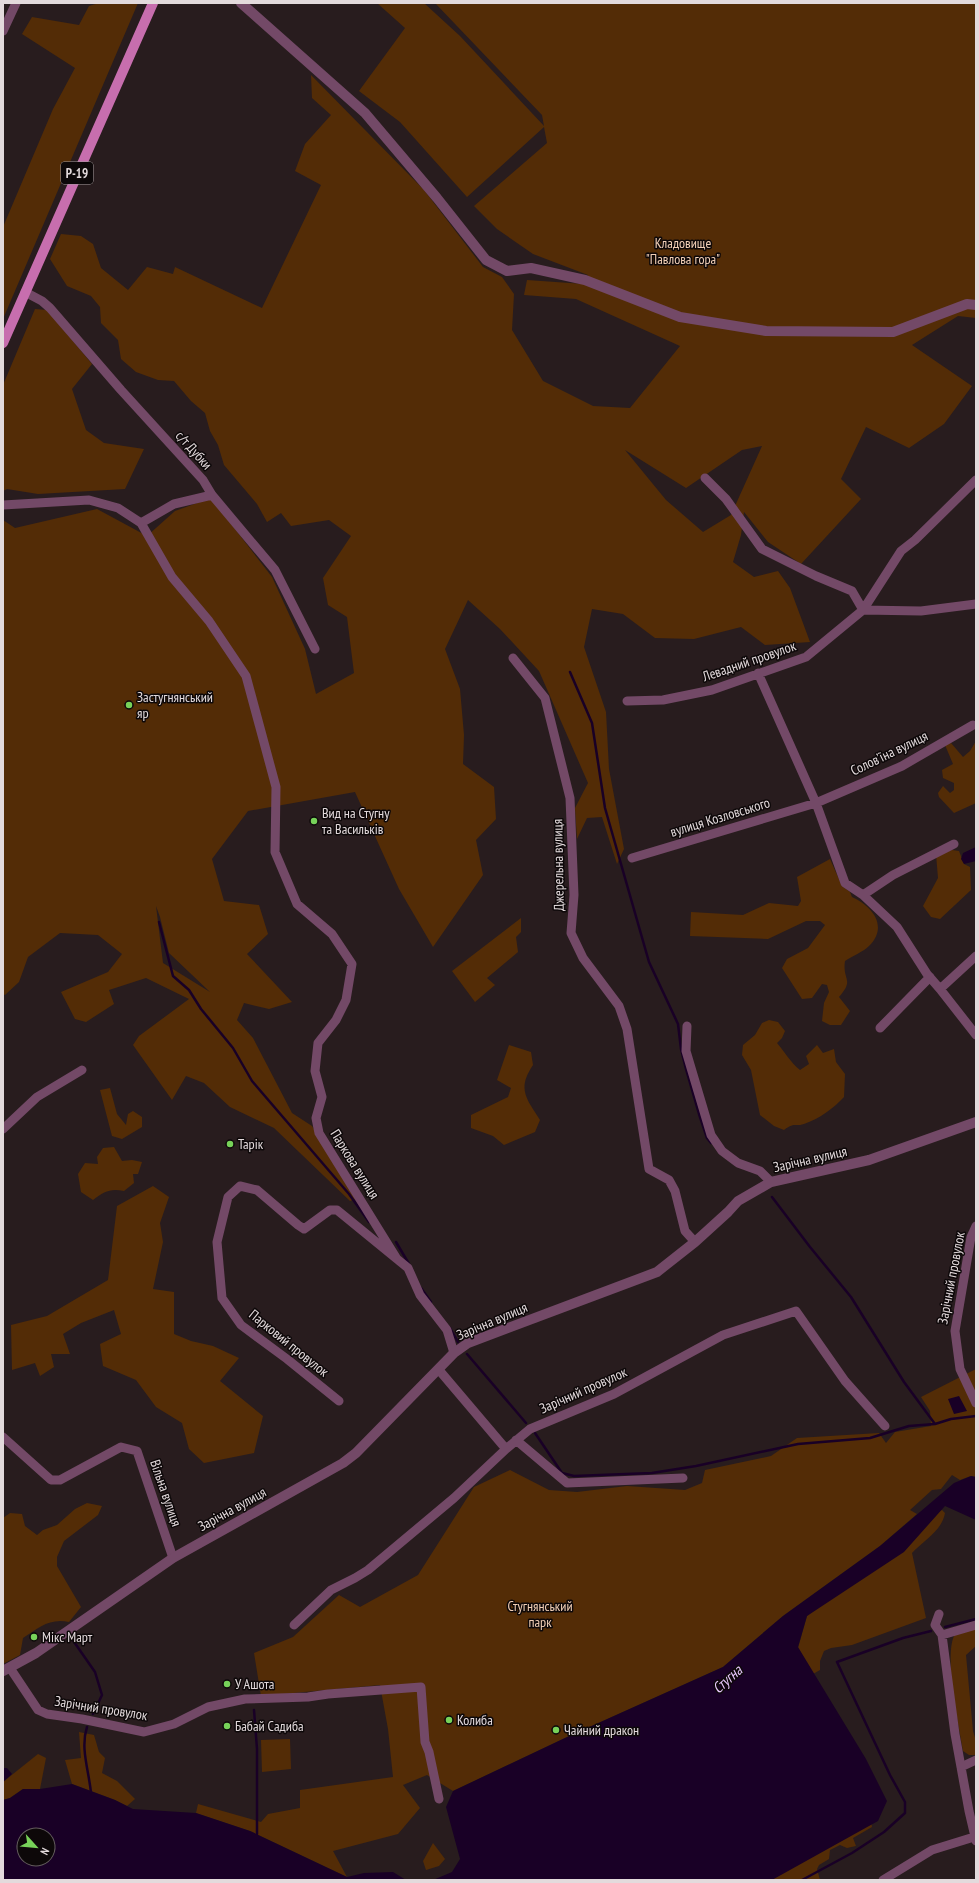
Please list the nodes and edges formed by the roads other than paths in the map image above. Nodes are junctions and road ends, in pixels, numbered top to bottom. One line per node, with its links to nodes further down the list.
1 (16, 3): 4 (street)
2 (153, 3): 5 (main road, Р-19)
3 (241, 3): 6 (street)
4 (3, 31)
5 (25, 292): 7 (main road, Р-19); 10 (street, с/т Дубки)
6 (976, 305)
7 (3, 343)
8 (705, 478): 14 (street)
9 (976, 480): 14 (street, Левадний провулок)
10 (212, 495): 12 (street); 15 (street, с/т Дубки)
11 (3, 505): 12 (street)
12 (141, 523): 36 (street, Паркова вулиця)
13 (976, 604): 14 (street)
14 (863, 610): 17 (street, Левадний провулок)
15 (315, 648)
16 (513, 658): 35 (street, Джерельна вулиця)
17 (758, 673): 18 (street, Левадний провулок); 20 (street)
18 (627, 700)
19 (973, 725): 20 (street, Соловʼїна вулиця)
20 (816, 803): 22 (street, вулиця Козловського); 23 (street)
21 (954, 844): 23 (street)
22 (632, 858)
23 (863, 895): 25 (street)
24 (976, 956): 26 (street)
25 (930, 977): 26 (street); 28 (street)
26 (940, 988): 29 (street)
27 (687, 1026): 33 (street)
28 (880, 1028)
29 (976, 1035)
30 (82, 1070): 32 (street)
31 (976, 1122): 33 (street, Зарічна вулиця)
32 (3, 1129)
33 (771, 1182): 35 (street, Зарічна вулиця)
34 (976, 1226): 40 (street, Зарічний провулок)
35 (695, 1242): 37 (street, Зарічна вулиця)
36 (397, 1259): 37 (street, Парковий провулок); 39 (street, Парковий провулок)
37 (454, 1353): 38 (street, Зарічна вулиця)
38 (439, 1370): 44 (street); 46 (street, Зарічна вулиця)
39 (339, 1401)
40 (976, 1403)
41 (885, 1426): 43 (street, Зарічний провулок)
42 (3, 1437): 46 (street, Вільна вулиця)
43 (516, 1440): 44 (street, Зарічний провулок); 45 (street)
44 (506, 1449): 48 (street, Зарічний провулок)
45 (683, 1478)
46 (173, 1558): 51 (street, Зарічна вулиця)
47 (939, 1614): 50 (street)
48 (294, 1624)
49 (976, 1625): 50 (street)
50 (942, 1635): 53 (street)
51 (7, 1669): 54 (street, Зарічний провулок)
52 (976, 1760): 53 (street)
53 (961, 1767): 55 (street)
54 (439, 1800)
55 (975, 1839): 56 (street)
56 (883, 1880)

